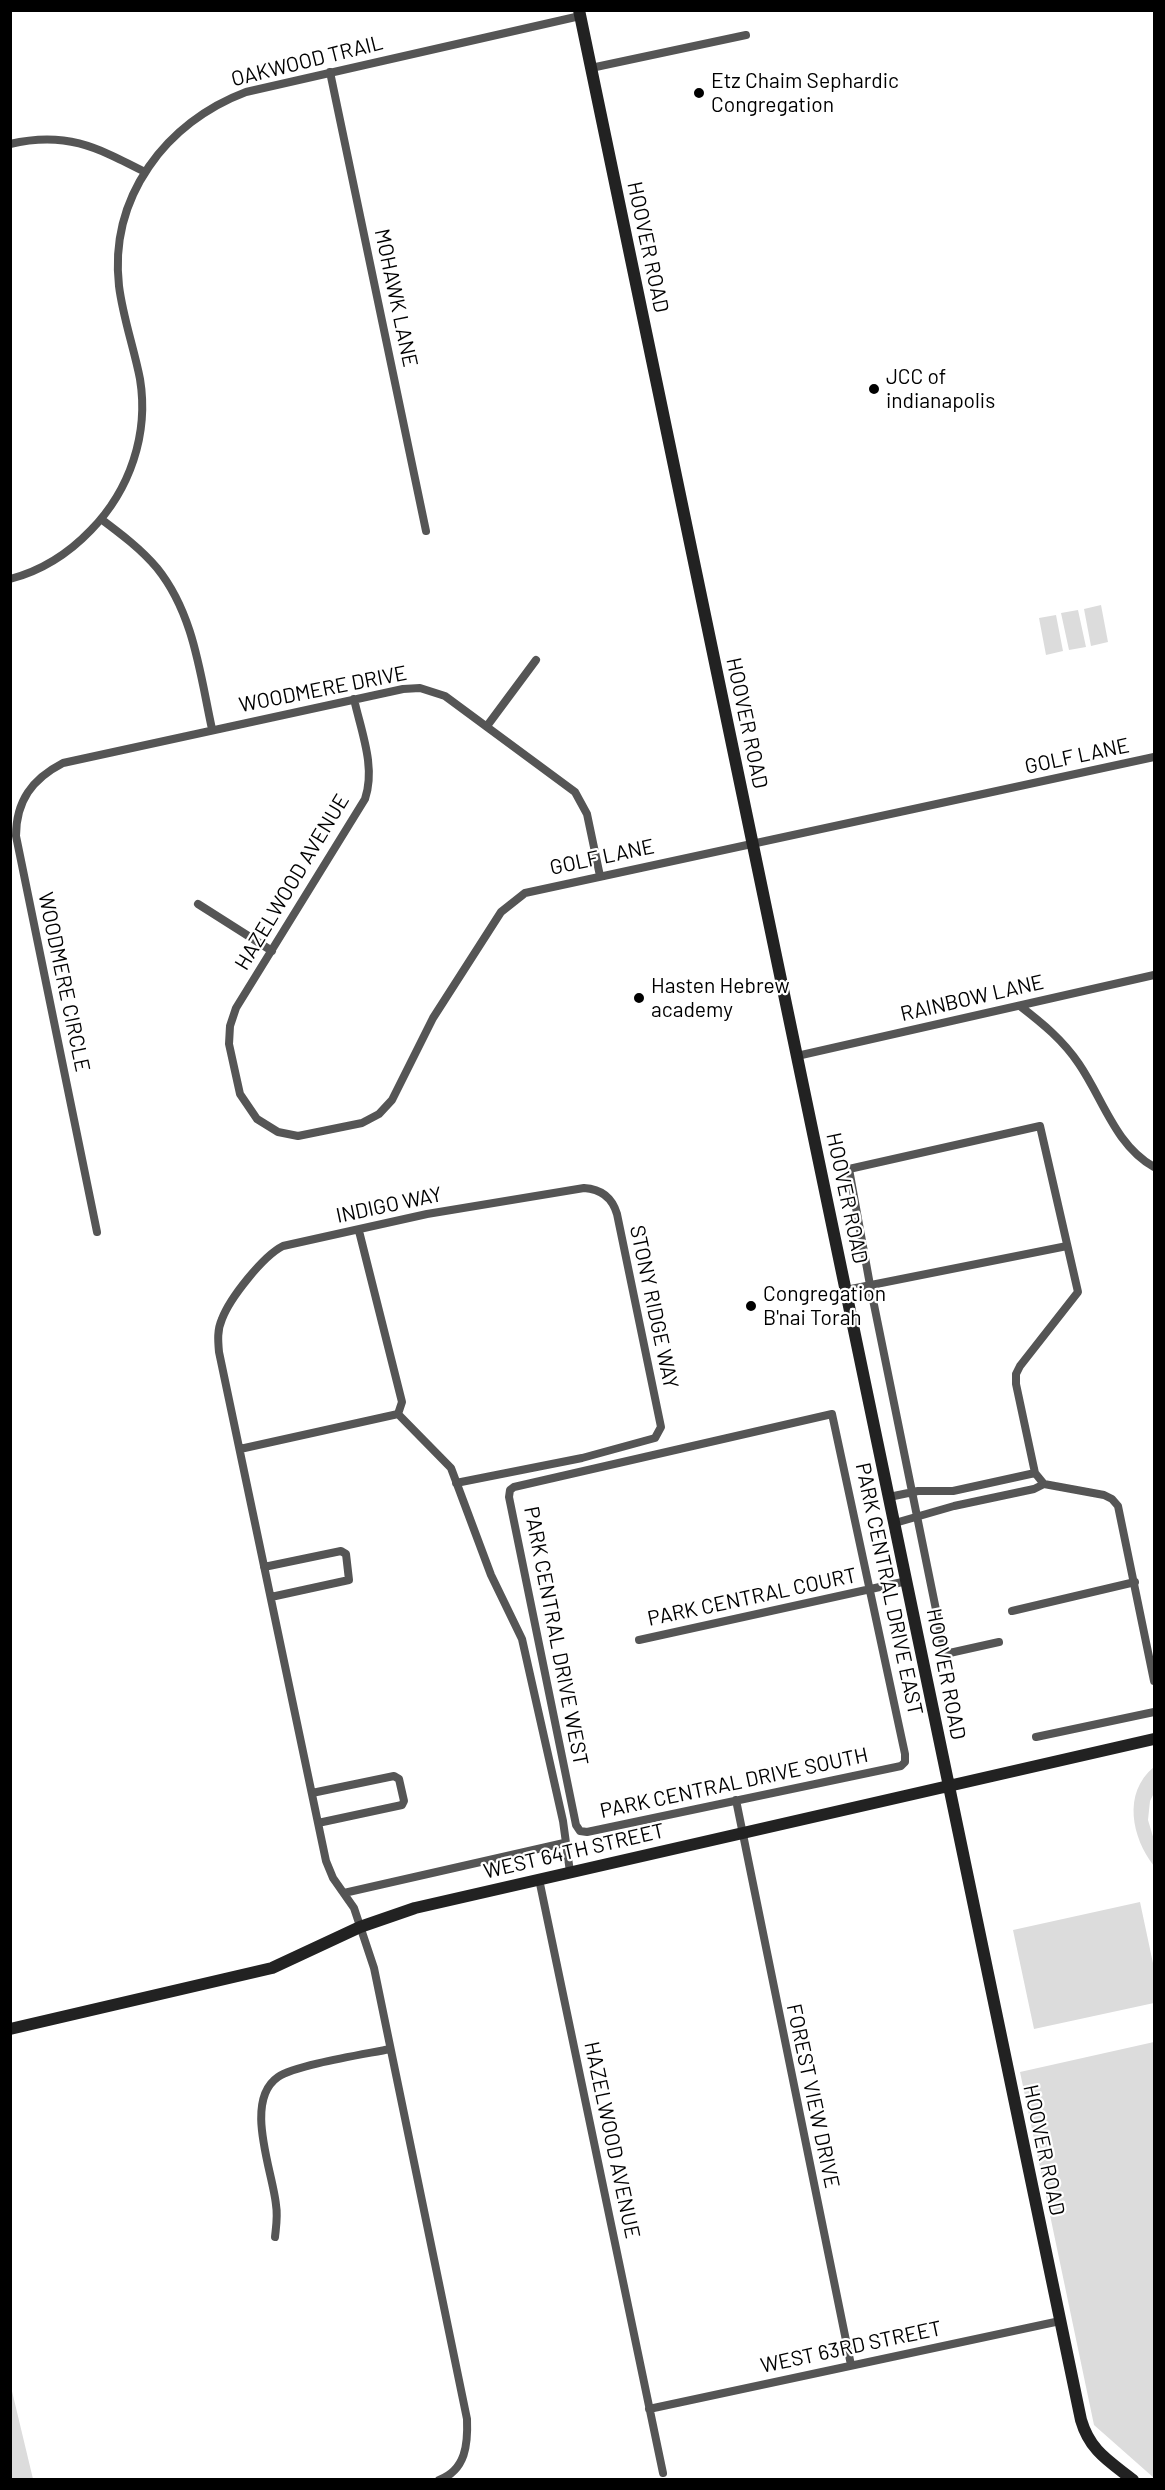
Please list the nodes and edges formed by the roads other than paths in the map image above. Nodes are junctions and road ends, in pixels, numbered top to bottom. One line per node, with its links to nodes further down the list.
1 (580, 13): 3 (street, HOOVER ROAD); 4 (street, OAKWOOD TRAIL)
2 (746, 35): 3 (street)
3 (591, 69): 16 (street, HOOVER ROAD)
4 (330, 72): 6 (street, OAKWOOD TRAIL); 8 (street, MOHAWK LANE)
5 (10, 144): 6 (street)
6 (145, 172): 7 (street, OAKWOOD TRAIL)
7 (101, 519): 9 (street, OAKWOOD TRAIL); 13 (street)
8 (426, 531)
9 (10, 579)
10 (536, 660): 12 (street)
11 (354, 699): 12 (street, WOODMERE DRIVE); 13 (street, WOODMERE DRIVE); 19 (street, HAZELWOOD AVENUE)
12 (487, 726): 17 (street, WOODMERE DRIVE)
13 (212, 729): 15 (street, WOODMERE DRIVE)
14 (1155, 757): 16 (street, GOLF LANE)
15 (68, 762): 27 (street, WOODMERE CIRCLE)
16 (753, 844): 17 (street, GOLF LANE); 23 (street, HOOVER ROAD)
17 (600, 876): 22 (street, GOLF LANE)
18 (198, 904): 19 (street)
19 (272, 951): 22 (street, HAZELWOOD AVENUE)
20 (1155, 975): 21 (street, RAINBOW LANE)
21 (1020, 1006): 23 (street, RAINBOW LANE); 24 (street)
22 (229, 1044)
23 (797, 1056): 30 (street, HOOVER ROAD)
24 (1155, 1167)
25 (601, 1192): 26 (street, INDIGO WAY); 35 (street, STONY RIDGE WAY)
26 (359, 1231): 31 (street); 33 (street, INDIGO WAY)
27 (97, 1232)
28 (1067, 1246): 29 (street); 29 (street, HOOVER ROAD); 34 (street)
29 (870, 1285): 30 (street); 37 (street, HOOVER ROAD)
30 (846, 1290): 38 (street, HOOVER ROAD)
31 (398, 1414): 33 (street); 35 (street)
32 (832, 1414): 44 (street, PARK CENTRAL DRIVE EAST); 58 (street, PARK CENTRAL DRIVE WEST)
33 (240, 1449): 41 (street)
34 (1035, 1473): 36 (street); 37 (street)
35 (456, 1483): 60 (street)
36 (1044, 1484): 39 (street); 43 (street)
37 (912, 1492): 38 (street); 39 (street, HOOVER ROAD)
38 (889, 1497): 40 (street, HOOVER ROAD)
39 (916, 1518): 40 (street); 48 (street, HOOVER ROAD)
40 (895, 1524): 42 (street, HOOVER ROAD)
41 (264, 1567): 45 (street); 45 (street)
42 (907, 1581): 44 (street, PARK CENTRAL COURT); 54 (street, HOOVER ROAD)
43 (1134, 1582): 46 (street); 49 (street)
44 (871, 1589): 47 (street, PARK CENTRAL COURT); 53 (street, PARK CENTRAL DRIVE EAST)
45 (271, 1597): 55 (street)
46 (1012, 1611)
47 (639, 1640)
48 (999, 1642)
49 (1155, 1681)
50 (1155, 1712): 51 (street)
51 (1036, 1737)
52 (1155, 1739): 54 (street, WEST 64TH STREET)
53 (896, 1767): 56 (street, PARK CENTRAL DRIVE SOUTH)
54 (948, 1786): 59 (street, WEST 64TH STREET); 68 (street, HOOVER ROAD)
55 (312, 1793): 57 (street); 57 (street)
56 (736, 1800): 58 (street, PARK CENTRAL DRIVE SOUTH); 59 (street, FOREST VIEW DRIVE)
57 (318, 1823): 63 (street)
58 (580, 1831)
59 (741, 1833): 61 (street, WEST 64TH STREET); 69 (street, FOREST VIEW DRIVE)
60 (564, 1843): 61 (street); 63 (street)
61 (570, 1872): 62 (street, WEST 64TH STREET)
62 (539, 1879): 64 (street, WEST 64TH STREET); 70 (street, HAZELWOOD AVENUE)
63 (344, 1893): 64 (street)
64 (360, 1927): 65 (street, WEST 64TH STREET); 66 (street)
65 (10, 2029)
66 (390, 2049): 67 (street); 72 (street)
67 (275, 2237)
68 (1060, 2321): 69 (street, WEST 63RD STREET); 73 (street, HOOVER ROAD)
69 (850, 2365): 70 (street, WEST 63RD STREET)
70 (649, 2409): 71 (street, HAZELWOOD AVENUE)
71 (663, 2473)
72 (439, 2480)
73 (1133, 2480)

